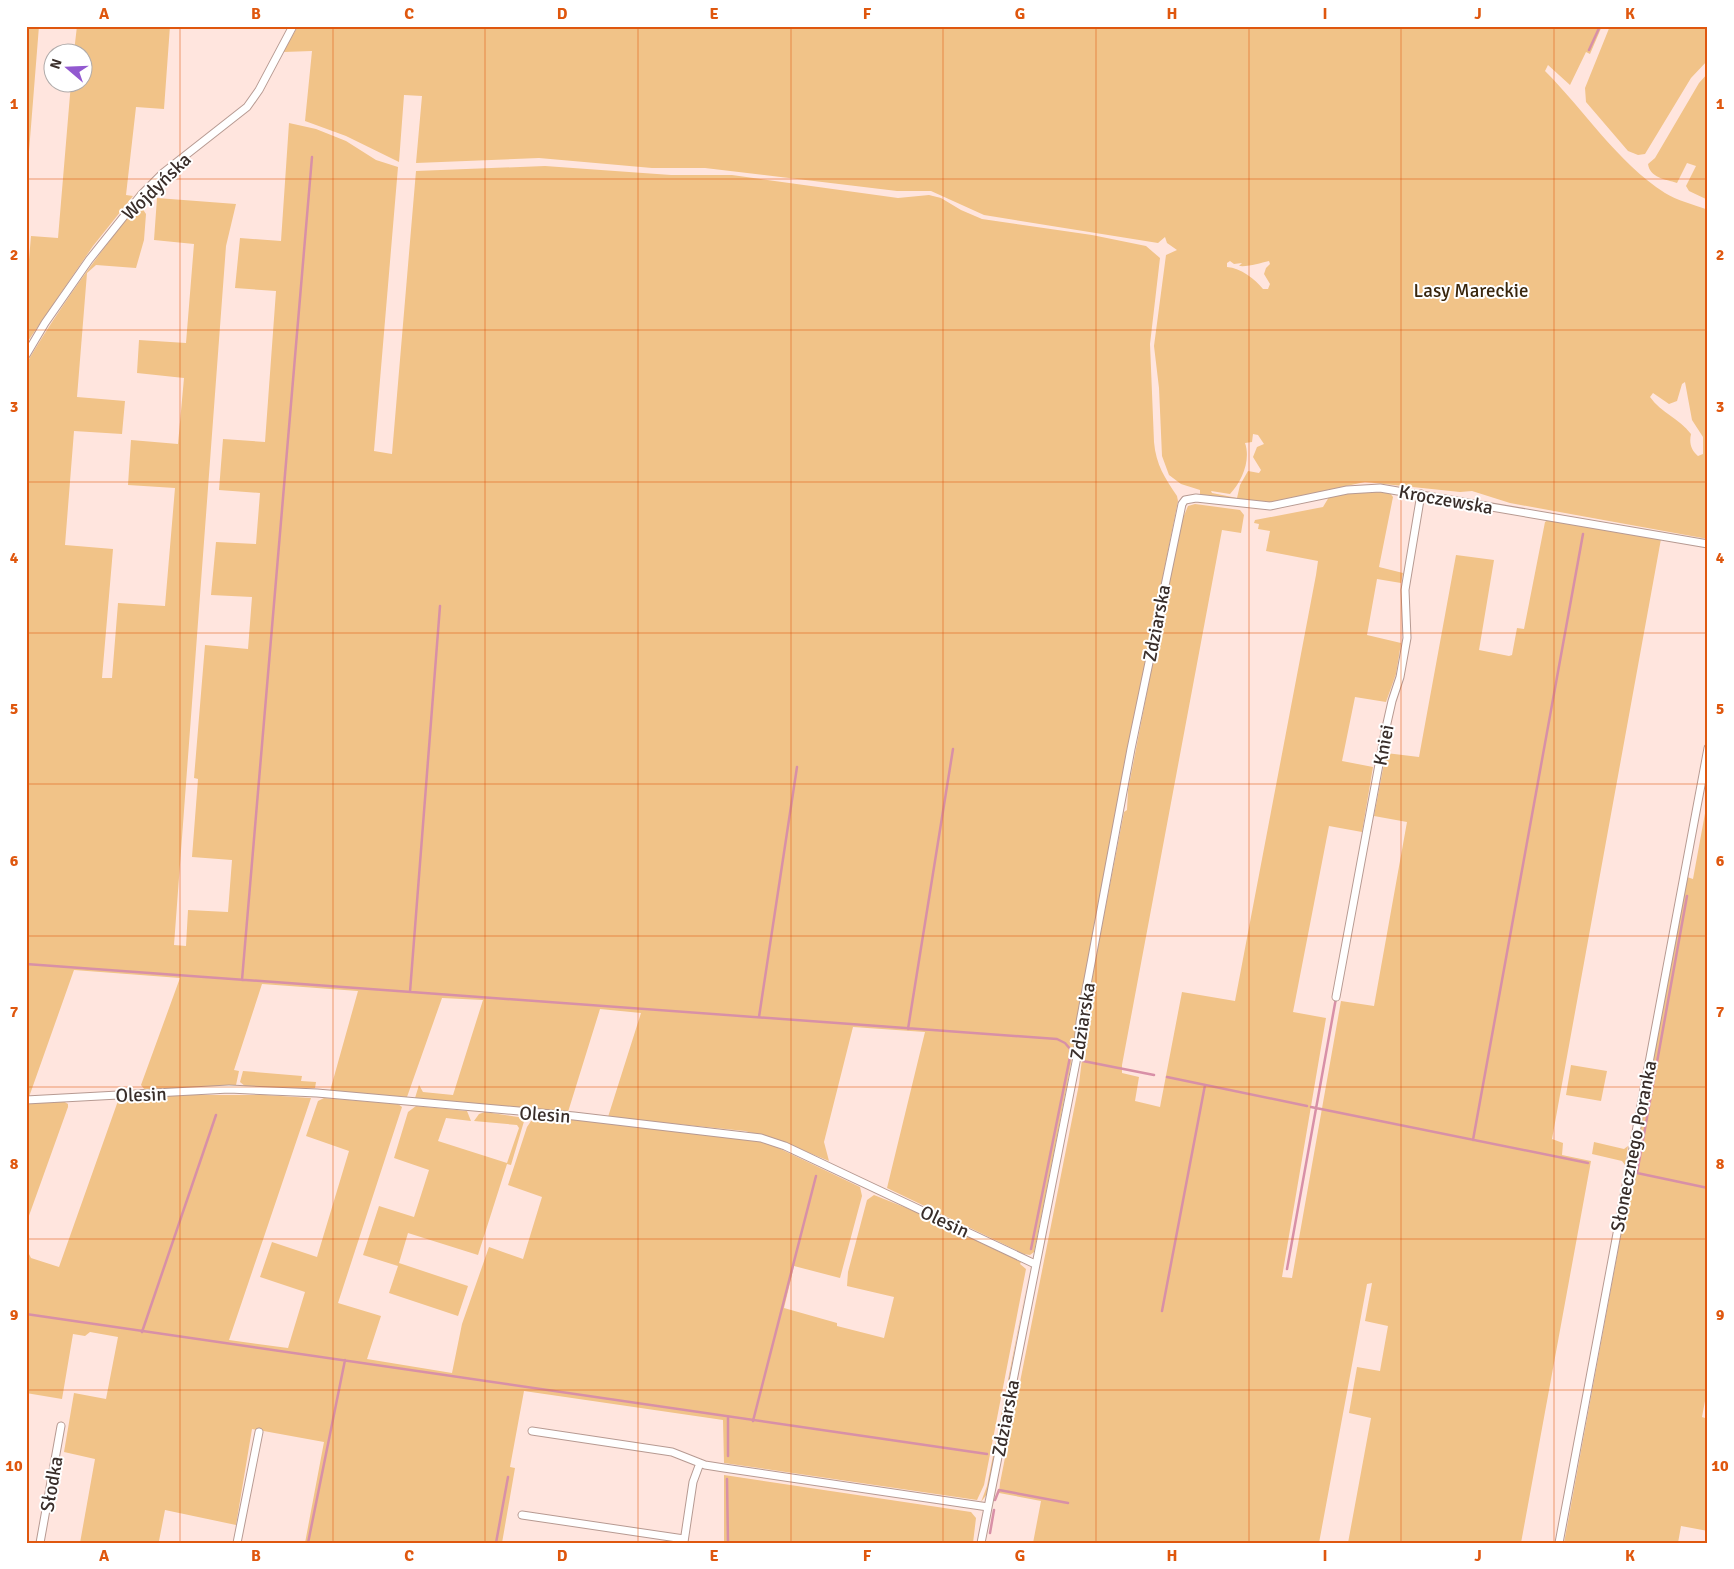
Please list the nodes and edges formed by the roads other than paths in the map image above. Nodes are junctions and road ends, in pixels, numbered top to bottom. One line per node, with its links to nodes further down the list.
1 (294, 26): 2 (street, Wojdyńska)
2 (26, 355)
3 (1422, 494): 4 (street, Kroczewska); 5 (street, Kroczewska); 7 (street, Kniei)
4 (1185, 500): 9 (street, Zdziarska)
5 (1708, 544)
6 (1708, 748): 20 (street, Słonecznego Poranka)
7 (1336, 997)
8 (26, 1100): 9 (street, Olesin)
9 (1036, 1264): 14 (street, Zdziarska)
10 (61, 1426): 17 (street, Słodka)
11 (259, 1432): 18 (street)
12 (532, 1432): 13 (street)
13 (700, 1463): 14 (street); 16 (street)
14 (988, 1507): 19 (street, Zdziarska)
15 (522, 1515): 16 (street)
16 (684, 1541)
17 (40, 1543)
18 (237, 1543)
19 (981, 1543)
20 (1559, 1543)

